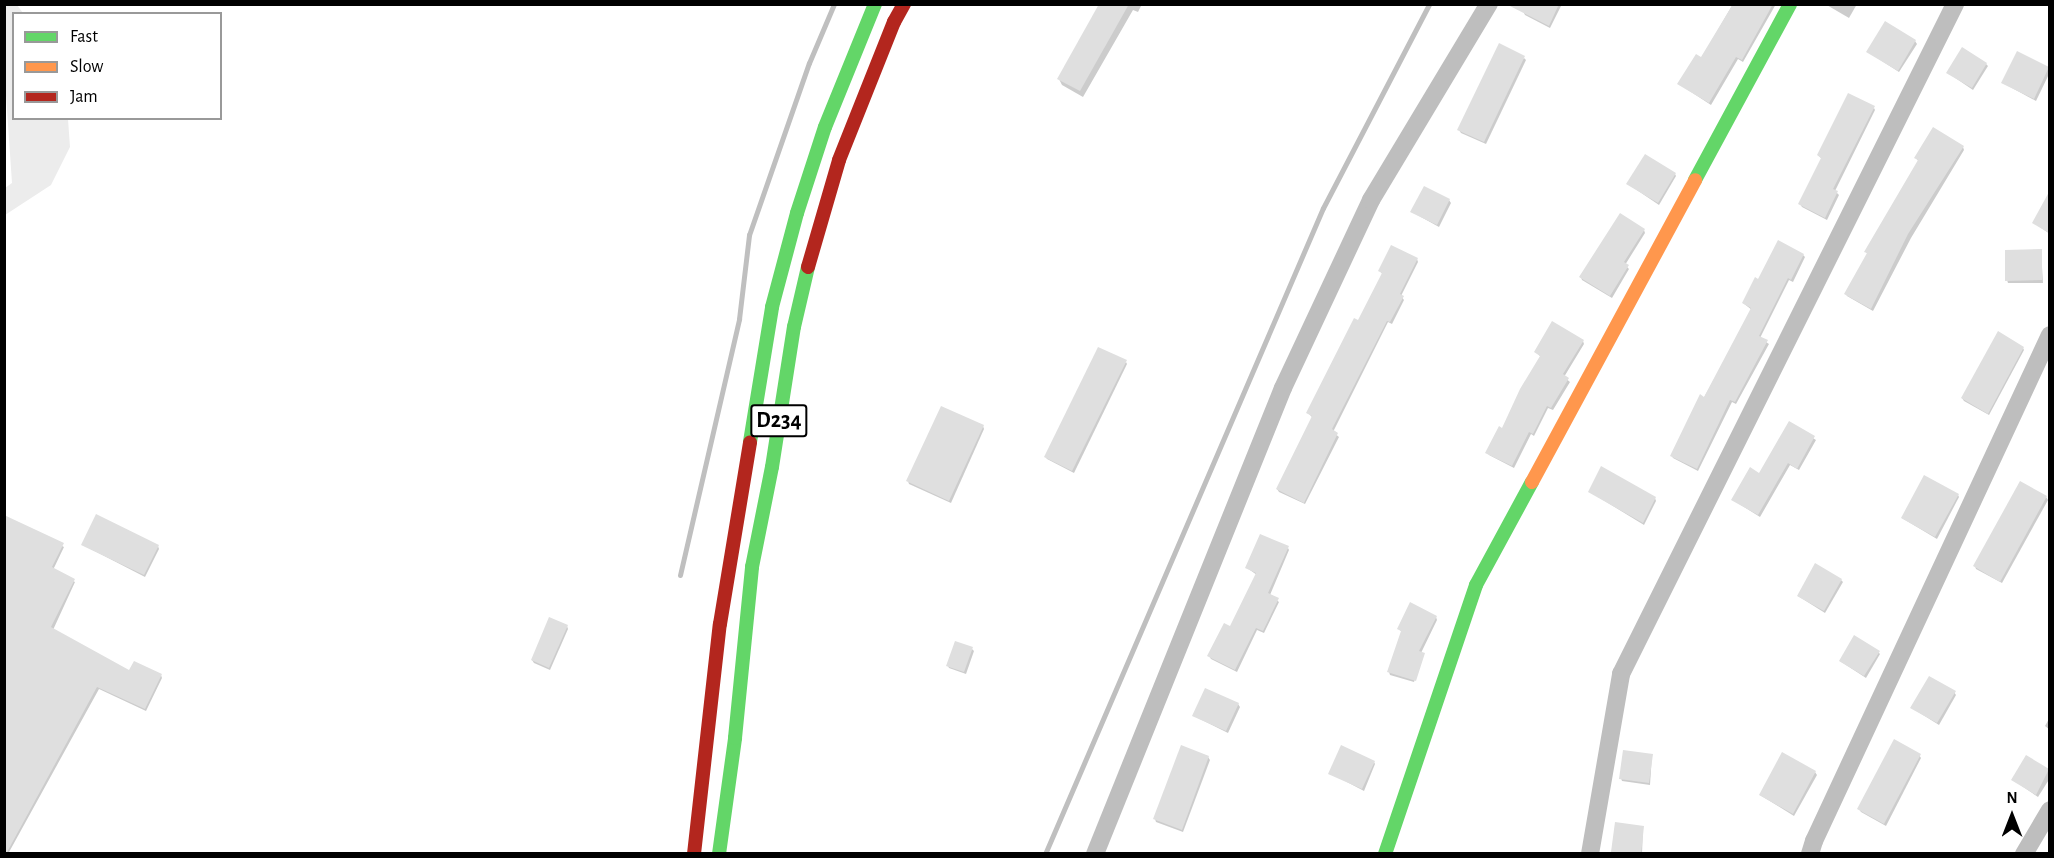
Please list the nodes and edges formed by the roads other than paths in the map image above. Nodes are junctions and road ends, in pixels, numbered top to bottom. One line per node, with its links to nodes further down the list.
1 (875, 4): 8 (main road, D234)
2 (904, 4): 9 (main road, D234)
3 (1489, 4): 10 (street)
4 (1791, 4): 11 (main road)
5 (1955, 4): 12 (street)
6 (2049, 335): 13 (street)
7 (2049, 810): 14 (street)
8 (694, 854)
9 (719, 854)
10 (1095, 854)
11 (1385, 854)
12 (1590, 854)
13 (1810, 854)
14 (2024, 854)

